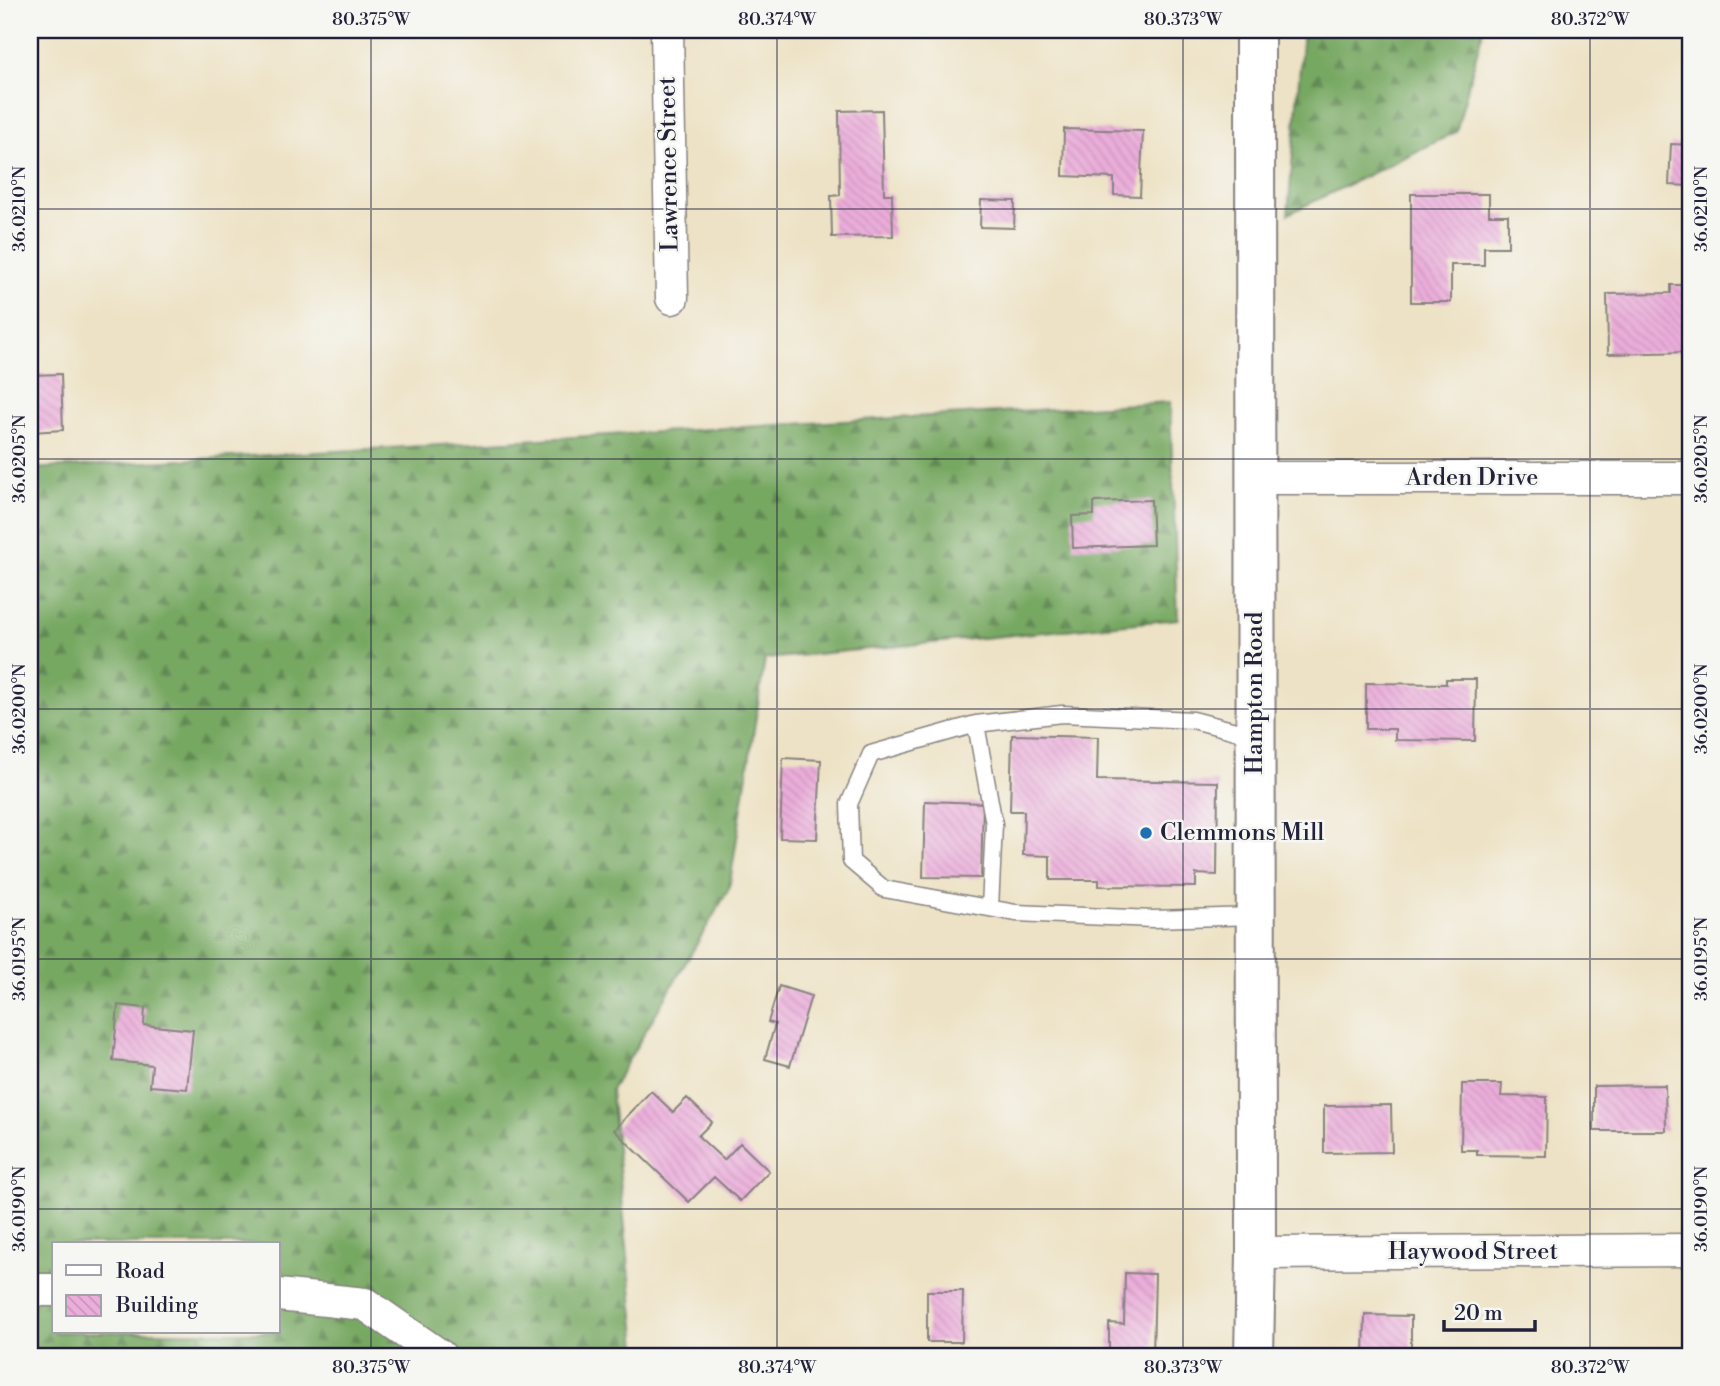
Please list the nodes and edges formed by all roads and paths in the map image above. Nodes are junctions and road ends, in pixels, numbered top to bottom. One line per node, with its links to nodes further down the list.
1 (667, 30): 3 (street, Lawrence Street)
2 (1255, 30): 4 (main road, Hampton Road)
3 (672, 298)
4 (1255, 478): 5 (street, Arden Drive); 7 (main road, Hampton Road)
5 (1690, 478)
6 (976, 724): 7 (lane); 8 (lane); 8 (lane)
7 (1255, 736): 9 (main road, Hampton Road)
8 (990, 908): 9 (lane)
9 (1255, 916): 11 (main road, Hampton Road)
10 (1690, 1250): 11 (street, Haywood Street)
11 (1256, 1253): 16 (main road, Hampton Road)
12 (30, 1290): 13 (street)
13 (52, 1290)
14 (280, 1295): 15 (street)
15 (440, 1356)
16 (1254, 1356)

